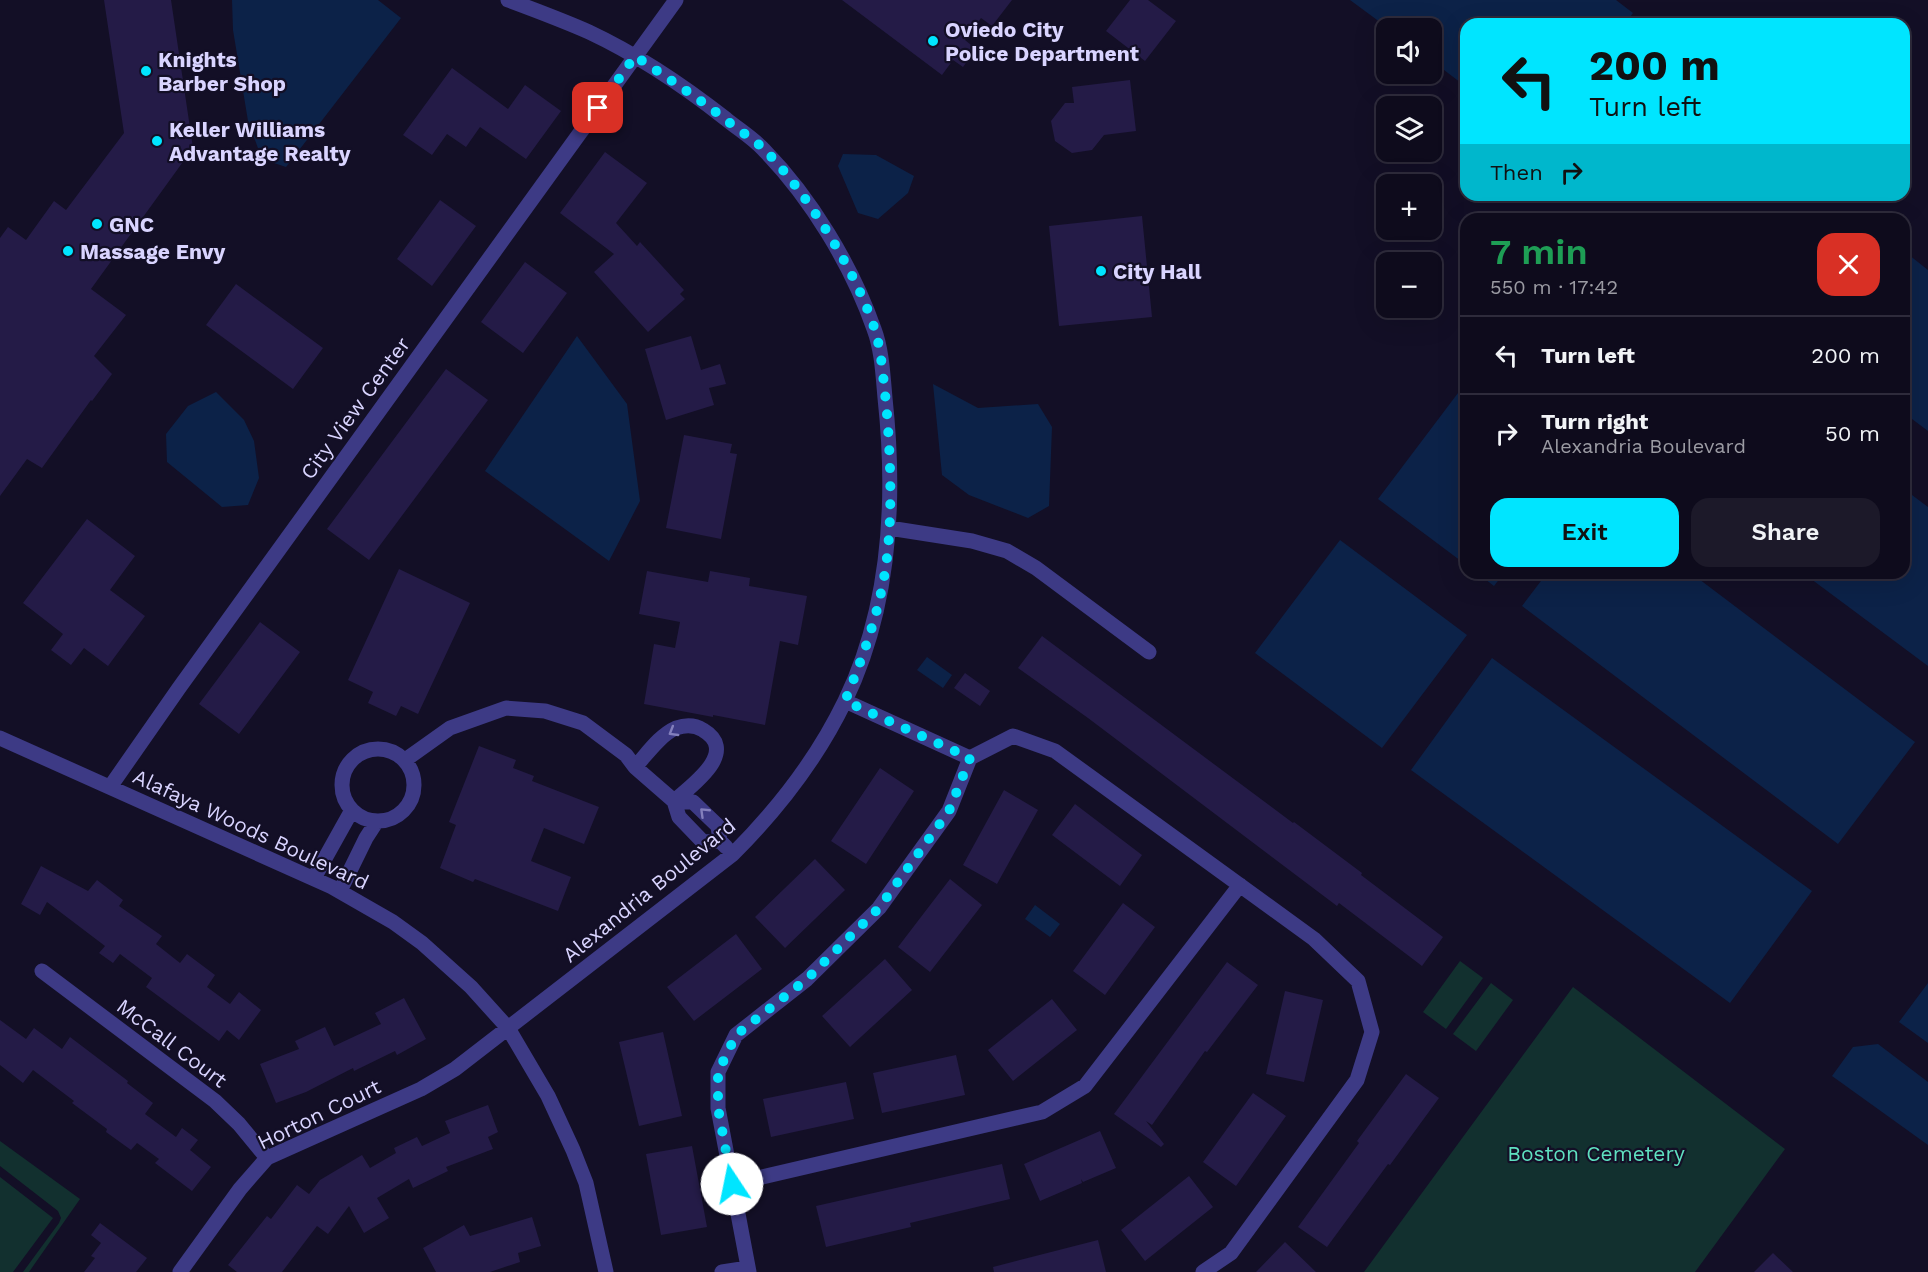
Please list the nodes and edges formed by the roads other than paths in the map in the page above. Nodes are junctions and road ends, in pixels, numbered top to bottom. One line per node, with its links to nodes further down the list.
1 (508, 0): 3 (street, Alexandria Boulevard)
2 (676, 0): 3 (street, City View Center)
3 (635, 56): 4 (street, Alexandria Boulevard); 11 (street, City View Center)
4 (889, 528): 5 (street); 6 (street, Alexandria Boulevard)
5 (1149, 652)
6 (845, 701): 8 (street); 16 (street, Alexandria Boulevard)
7 (0, 738): 11 (street, Alafaya Woods Boulevard)
8 (970, 758): 18 (street); 23 (street)
9 (405, 760): 10 (street); 13 (street); 14 (street)
10 (635, 767): 12 (street); 12 (street, one-way to 10)
11 (110, 787): 17 (street, Alafaya Woods Boulevard)
12 (674, 801): 15 (street); 15 (street, one-way to 12)
13 (352, 810): 14 (street); 17 (street)
14 (377, 821): 19 (street)
15 (720, 841): 16 (street)
16 (733, 854): 21 (street, Alexandria Boulevard)
17 (314, 878): 19 (street, Alafaya Woods Boulevard)
18 (1240, 885): 23 (street); 28 (street)
19 (340, 891): 21 (street, Alafaya Woods Boulevard)
20 (42, 972): 22 (street, McCall Court)
21 (508, 1028): 22 (street, Horton Court); 26 (street, Alafaya Woods Boulevard)
22 (267, 1158): 25 (street, Horton Court)
23 (732, 1184): 24 (street)
24 (748, 1270): 27 (street)
25 (180, 1272)
26 (606, 1272)
27 (722, 1272)
28 (1203, 1272)

